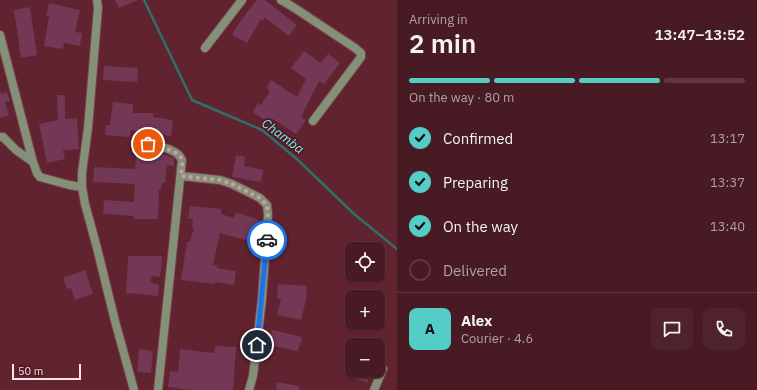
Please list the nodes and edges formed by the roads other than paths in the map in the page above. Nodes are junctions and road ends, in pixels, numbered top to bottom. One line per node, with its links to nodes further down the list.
1 (97, 0): 12 (street)
2 (242, 0): 6 (street)
3 (281, 0): 4 (street)
4 (296, 3): 7 (street)
5 (0, 35): 10 (street)
6 (205, 48)
7 (313, 120)
8 (0, 137): 10 (street)
9 (148, 144): 11 (street)
10 (32, 162): 12 (street)
11 (181, 176): 15 (street); 16 (street)
12 (82, 187): 14 (street)
13 (379, 378): 17 (street)
14 (134, 390)
15 (158, 390)
16 (249, 390)
17 (374, 390)

